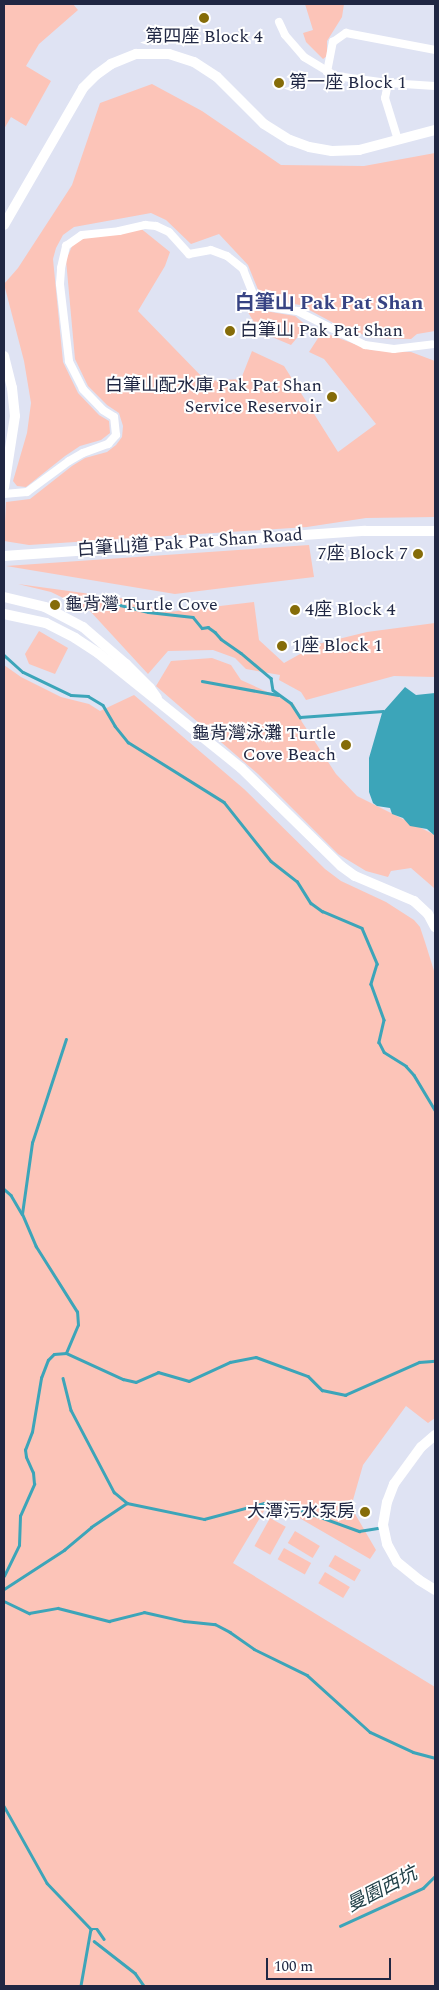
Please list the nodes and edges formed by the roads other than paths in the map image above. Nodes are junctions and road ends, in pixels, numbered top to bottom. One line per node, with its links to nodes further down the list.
1 (279, 22): 3 (street)
2 (435, 50): 3 (street)
3 (327, 72): 4 (street)
4 (388, 83): 5 (street); 7 (street)
5 (435, 86)
6 (435, 130): 7 (street)
7 (398, 140): 8 (street)
8 (4, 224)
9 (432, 344): 12 (street)
10 (4, 356): 11 (street)
11 (4, 485)
12 (4, 494)
13 (435, 532): 14 (street, 白筆山道 Pak Pat Shan Road)
14 (4, 556)
15 (4, 597): 17 (street)
16 (4, 614): 17 (street)
17 (158, 701): 18 (street)
18 (435, 927)
19 (435, 1434): 20 (street)
20 (435, 1590)

